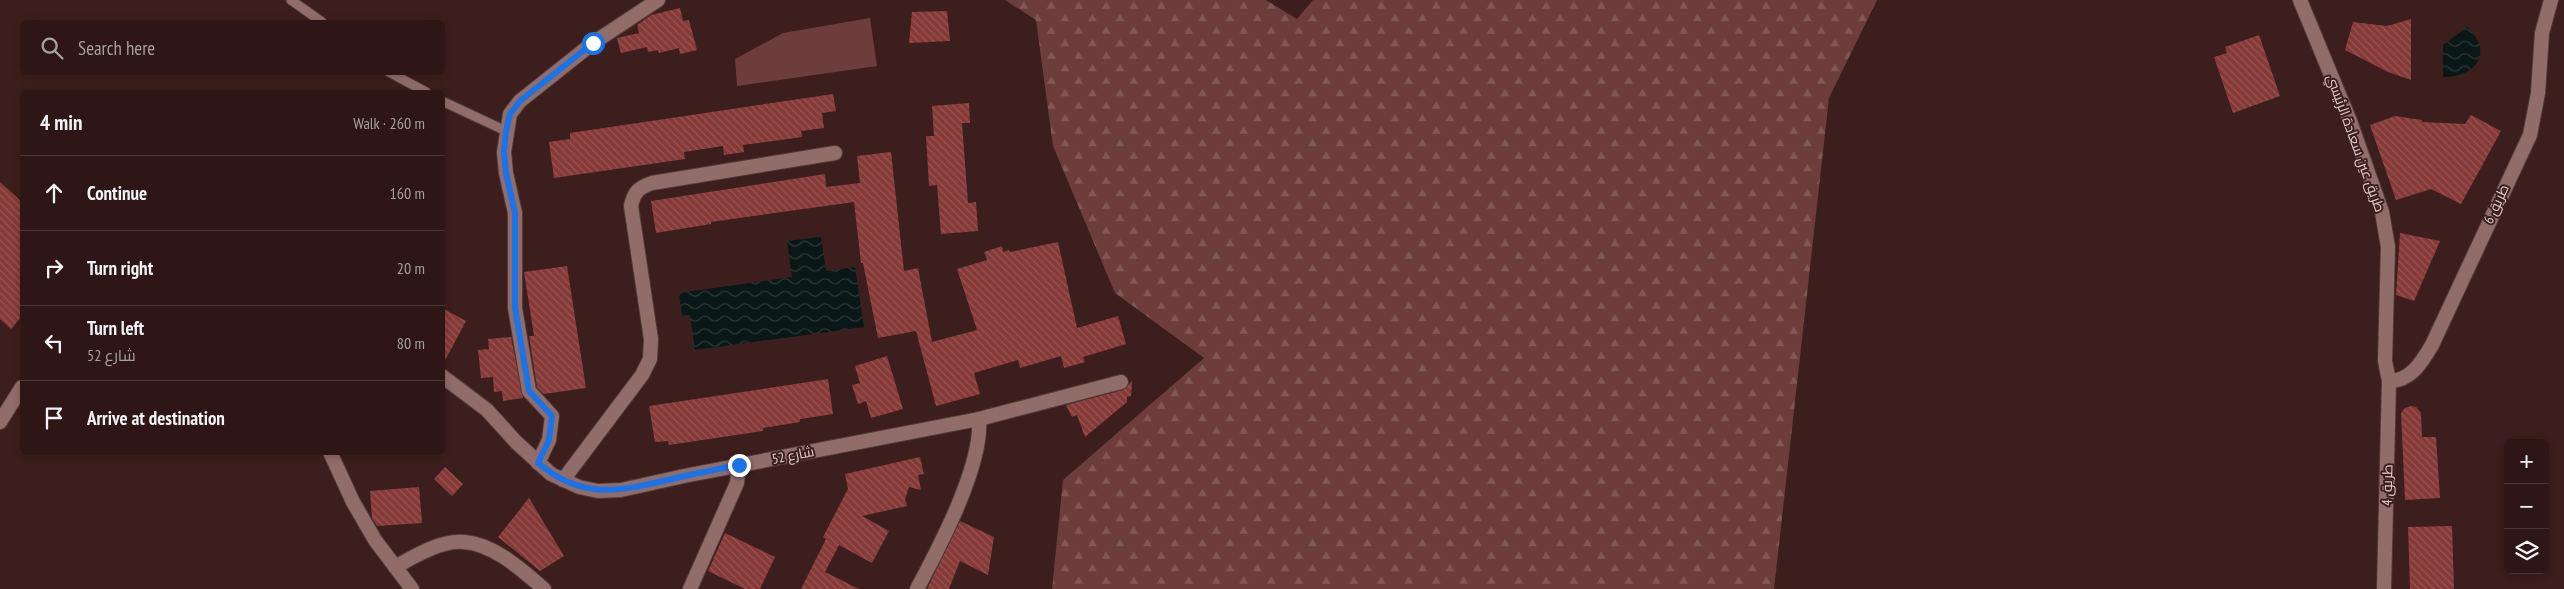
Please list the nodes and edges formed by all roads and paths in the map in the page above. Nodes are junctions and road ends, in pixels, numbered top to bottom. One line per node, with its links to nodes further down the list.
1 (291, 0): 5 (lane)
2 (658, 0): 9 (street)
3 (2300, 0): 12 (street, طريق عين سعادة الرئيسي)
4 (2551, 0): 12 (street, طريق 6)
5 (319, 20)
6 (395, 75): 7 (lane)
7 (422, 90)
8 (445, 102): 9 (lane)
9 (506, 131): 18 (street)
10 (835, 153): 20 (street)
11 (445, 378): 18 (street, شارع 52)
12 (2389, 381): 26 (street, طريق 4)
13 (1121, 382): 15 (street, شارع 52)
14 (20, 390): 16 (street)
15 (979, 419): 19 (street, شارع 52); 25 (street)
16 (0, 422)
17 (331, 455): 21 (street)
18 (538, 463): 20 (street, شارع 52)
19 (739, 465): 20 (street, شارع 52); 24 (street)
20 (563, 480)
21 (396, 567): 22 (street); 23 (street)
22 (412, 589)
23 (544, 589)
24 (690, 589)
25 (917, 589)
26 (2384, 589)

